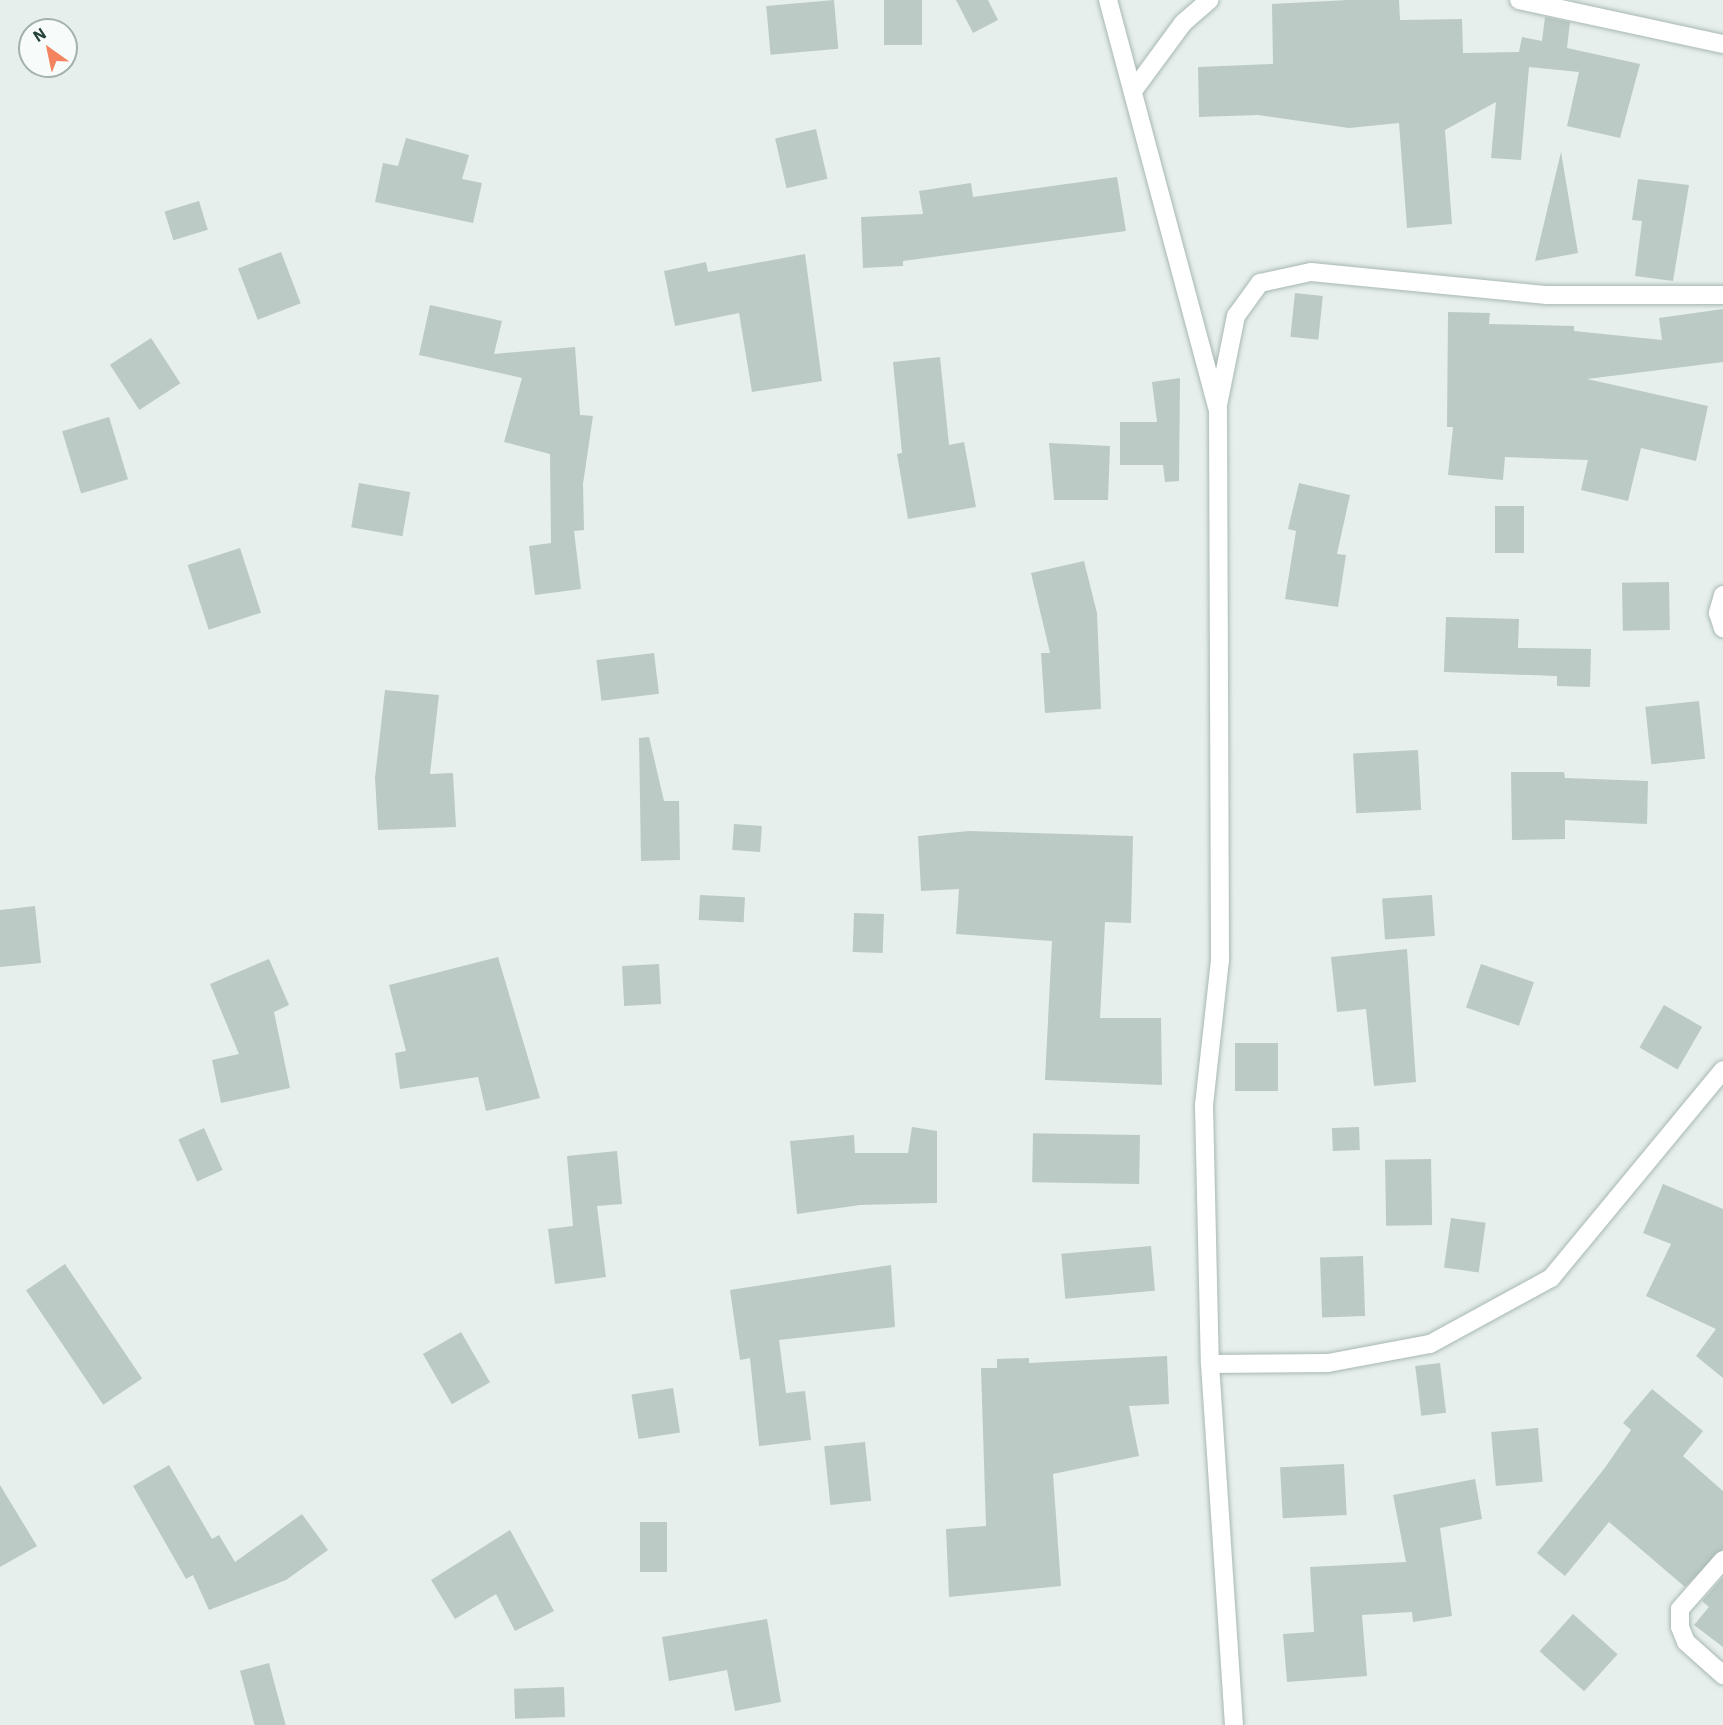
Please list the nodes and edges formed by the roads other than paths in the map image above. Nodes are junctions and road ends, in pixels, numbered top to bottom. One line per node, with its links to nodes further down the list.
1 (1108, 0): 5 (street)
2 (1209, 0): 5 (street)
3 (1520, 0): 4 (street)
4 (1723, 44)
5 (1136, 87): 7 (street)
6 (1723, 295): 7 (street)
7 (1218, 410): 11 (street)
8 (1723, 595): 9 (street)
9 (1723, 628)
10 (1723, 1070): 11 (street)
11 (1210, 1364): 14 (street)
12 (1723, 1560): 13 (street)
13 (1723, 1675)
14 (1234, 1725)

